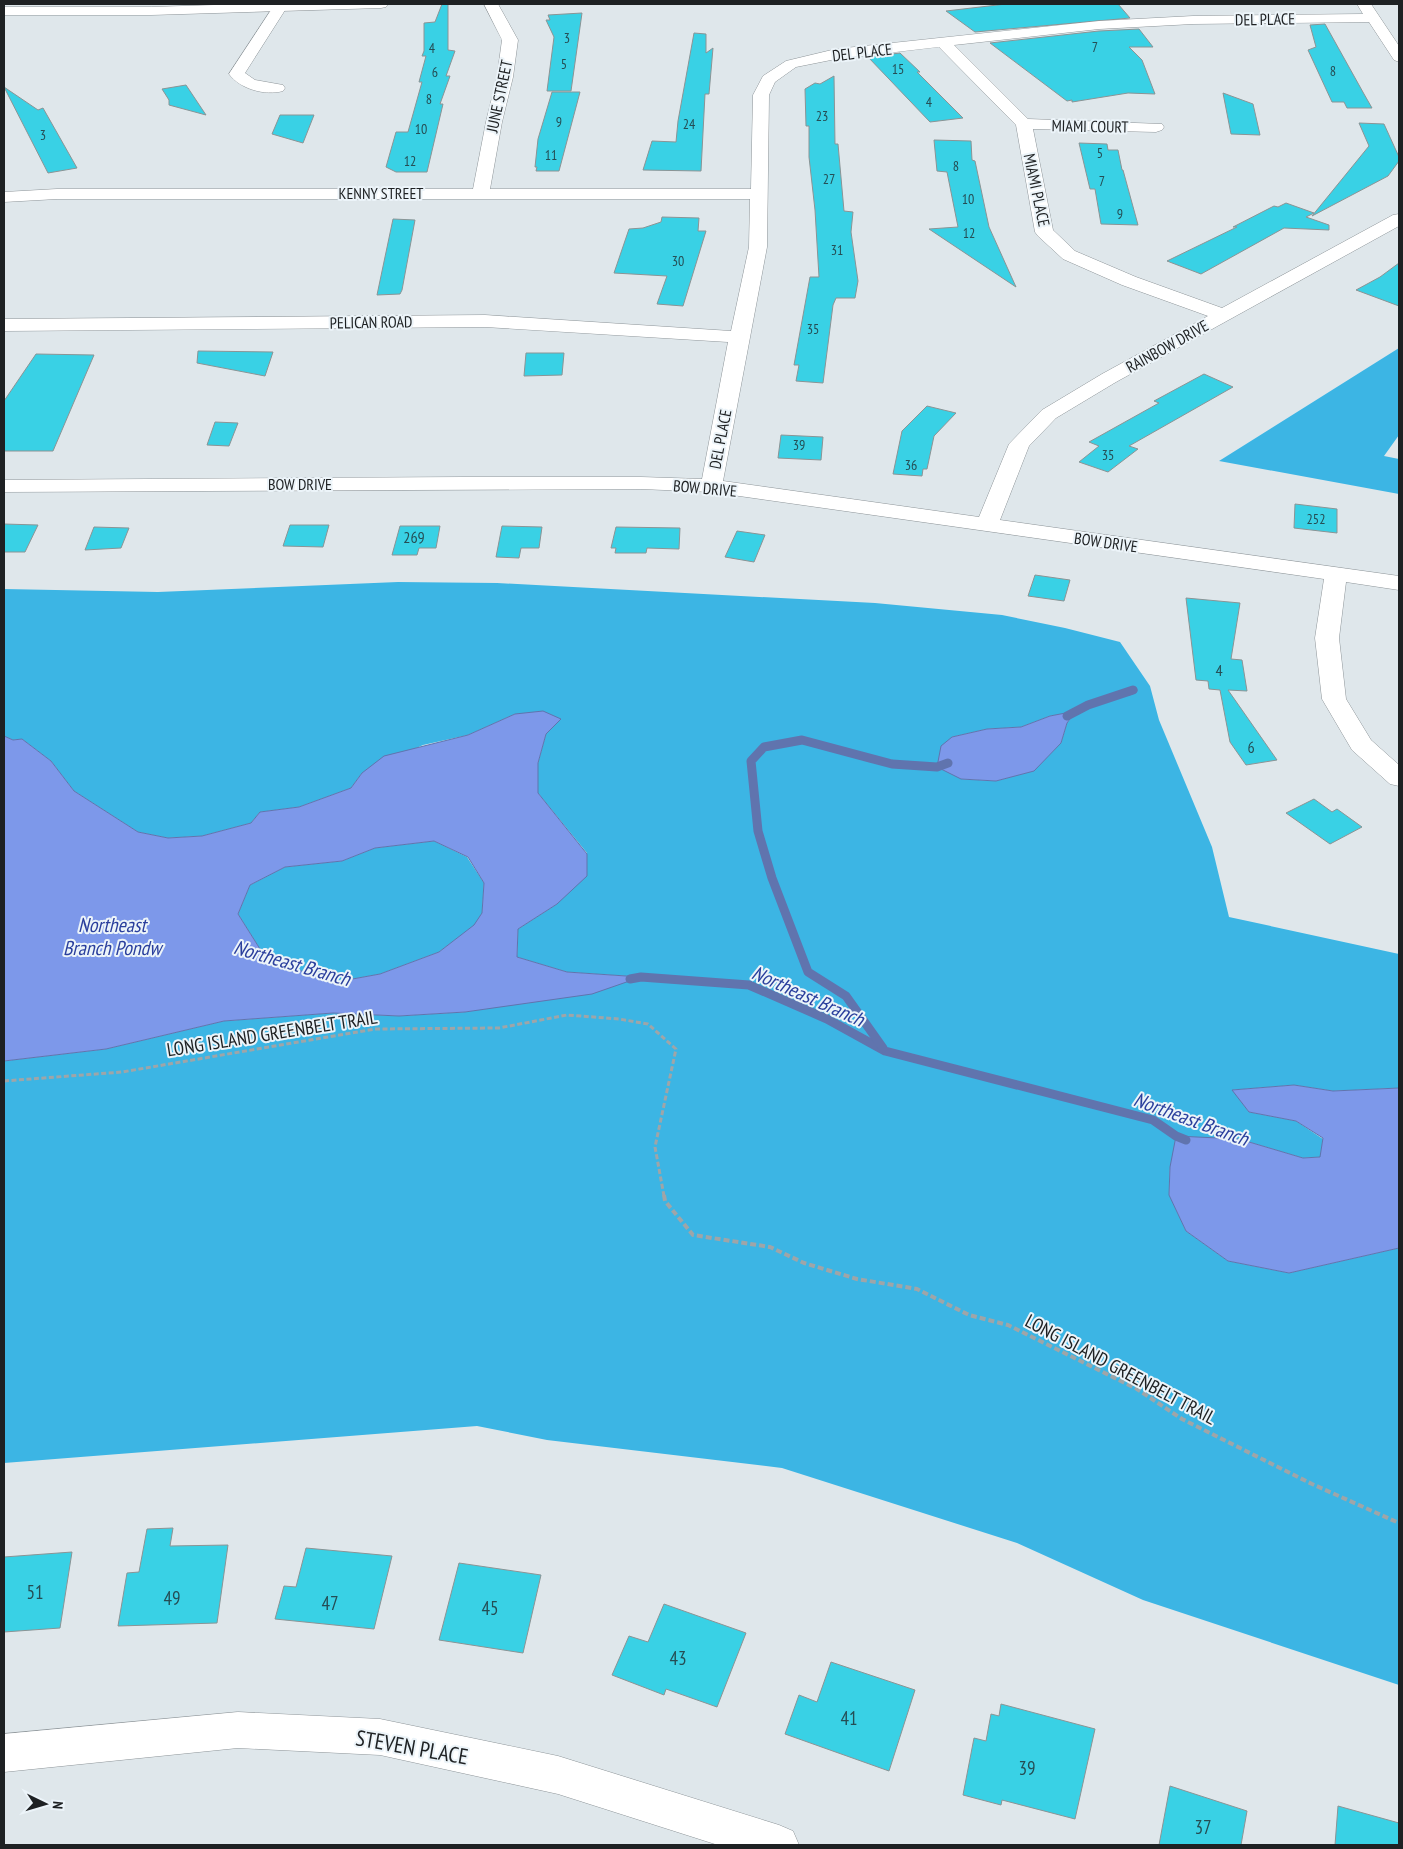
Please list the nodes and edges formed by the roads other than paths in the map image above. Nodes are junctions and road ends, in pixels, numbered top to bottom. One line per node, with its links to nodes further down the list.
1 (381, 4): 5 (street)
2 (491, 4): 13 (street, JUNE STREET)
3 (1364, 4): 7 (street)
4 (188, 7): 5 (street); 6 (street)
5 (280, 7): 10 (street)
6 (4, 11)
7 (1374, 18): 8 (street, DEL PLACE); 9 (street)
8 (944, 44): 11 (street); 14 (street, DEL PLACE)
9 (1399, 57)
10 (277, 88)
11 (1024, 124): 12 (street, MIAMI COURT); 17 (street, MIAMI PLACE)
12 (1156, 127)
13 (481, 193): 14 (street, KENNY STREET); 15 (street, KENNY STREET)
14 (759, 194): 19 (street, DEL PLACE)
15 (4, 197)
16 (1399, 219): 17 (street, RAINBOW DRIVE)
17 (1222, 316): 22 (street, RAINBOW DRIVE)
18 (4, 324): 19 (street, PELICAN ROAD)
19 (738, 338): 21 (street, DEL PLACE)
20 (4, 486): 21 (street, BOW DRIVE)
21 (711, 486): 22 (street, BOW DRIVE)
22 (987, 525): 23 (street, BOW DRIVE)
23 (1336, 574): 24 (street, BOW DRIVE); 25 (street)
24 (1399, 582)
25 (1399, 778)
26 (4, 1752): 27 (street, STEVEN PLACE)
27 (779, 1845)

